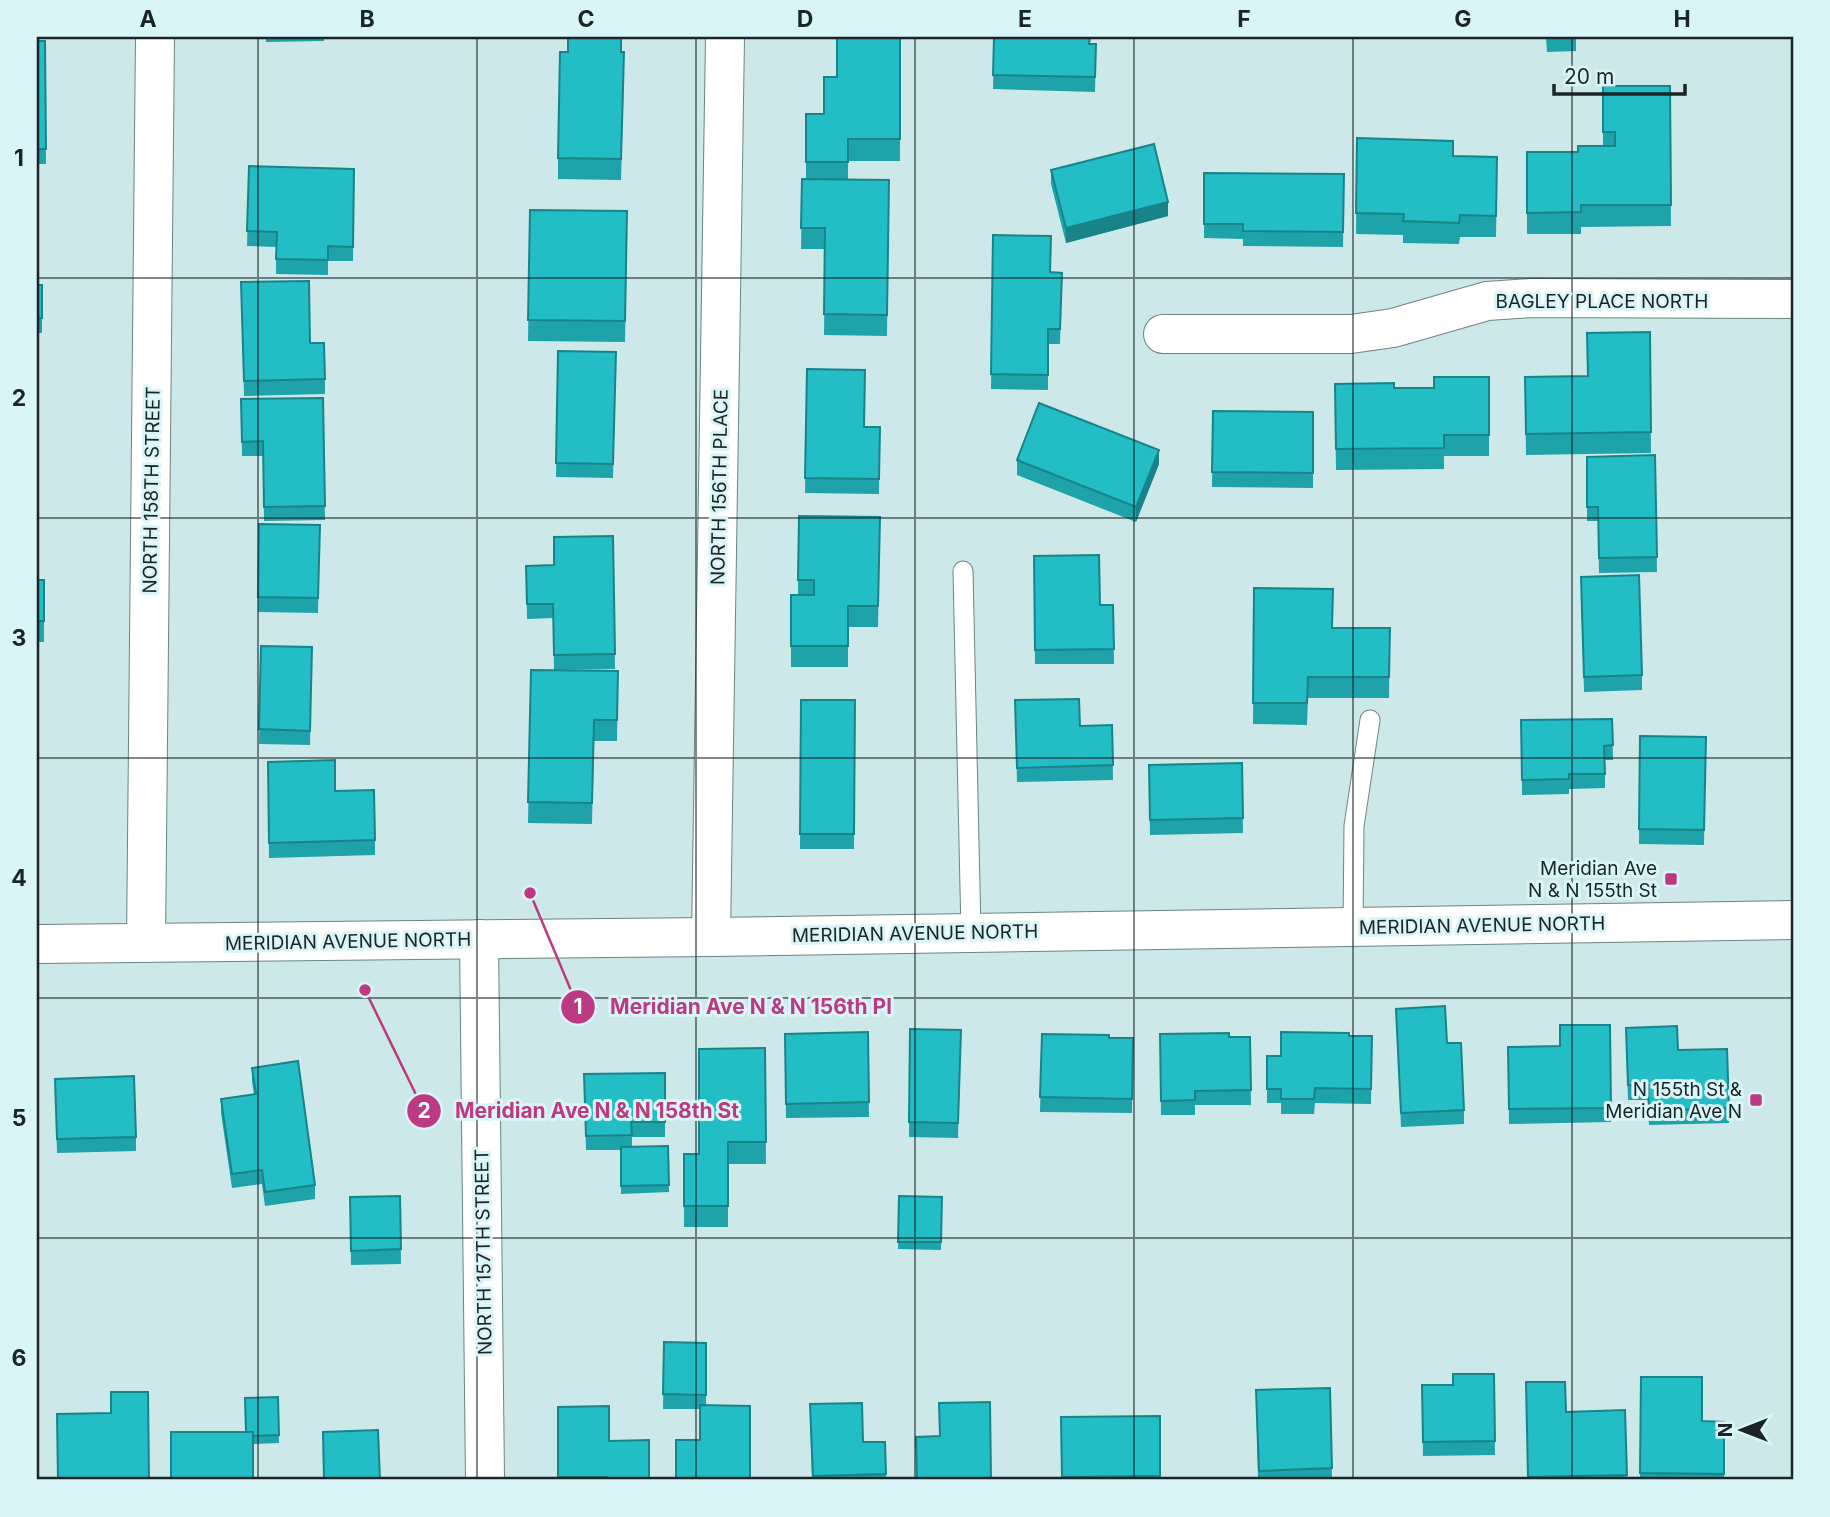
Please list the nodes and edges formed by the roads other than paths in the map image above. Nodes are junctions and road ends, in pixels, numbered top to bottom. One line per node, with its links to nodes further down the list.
1 (155, 37): 12 (street, NORTH 158TH STREET)
2 (725, 37): 10 (street, NORTH 156TH PLACE)
3 (1793, 299): 4 (street, BAGLEY PLACE NORTH)
4 (1163, 334)
5 (963, 571): 9 (lane)
6 (1370, 720): 8 (lane)
7 (1793, 920): 8 (street, MERIDIAN AVENUE NORTH)
8 (1353, 927): 9 (street, MERIDIAN AVENUE NORTH)
9 (971, 933): 10 (street, MERIDIAN AVENUE NORTH)
10 (711, 937): 11 (street, MERIDIAN AVENUE NORTH)
11 (479, 939): 12 (street, MERIDIAN AVENUE NORTH); 14 (street, NORTH 157TH STREET)
12 (146, 943): 13 (street, MERIDIAN AVENUE NORTH)
13 (37, 944)
14 (485, 1480)

